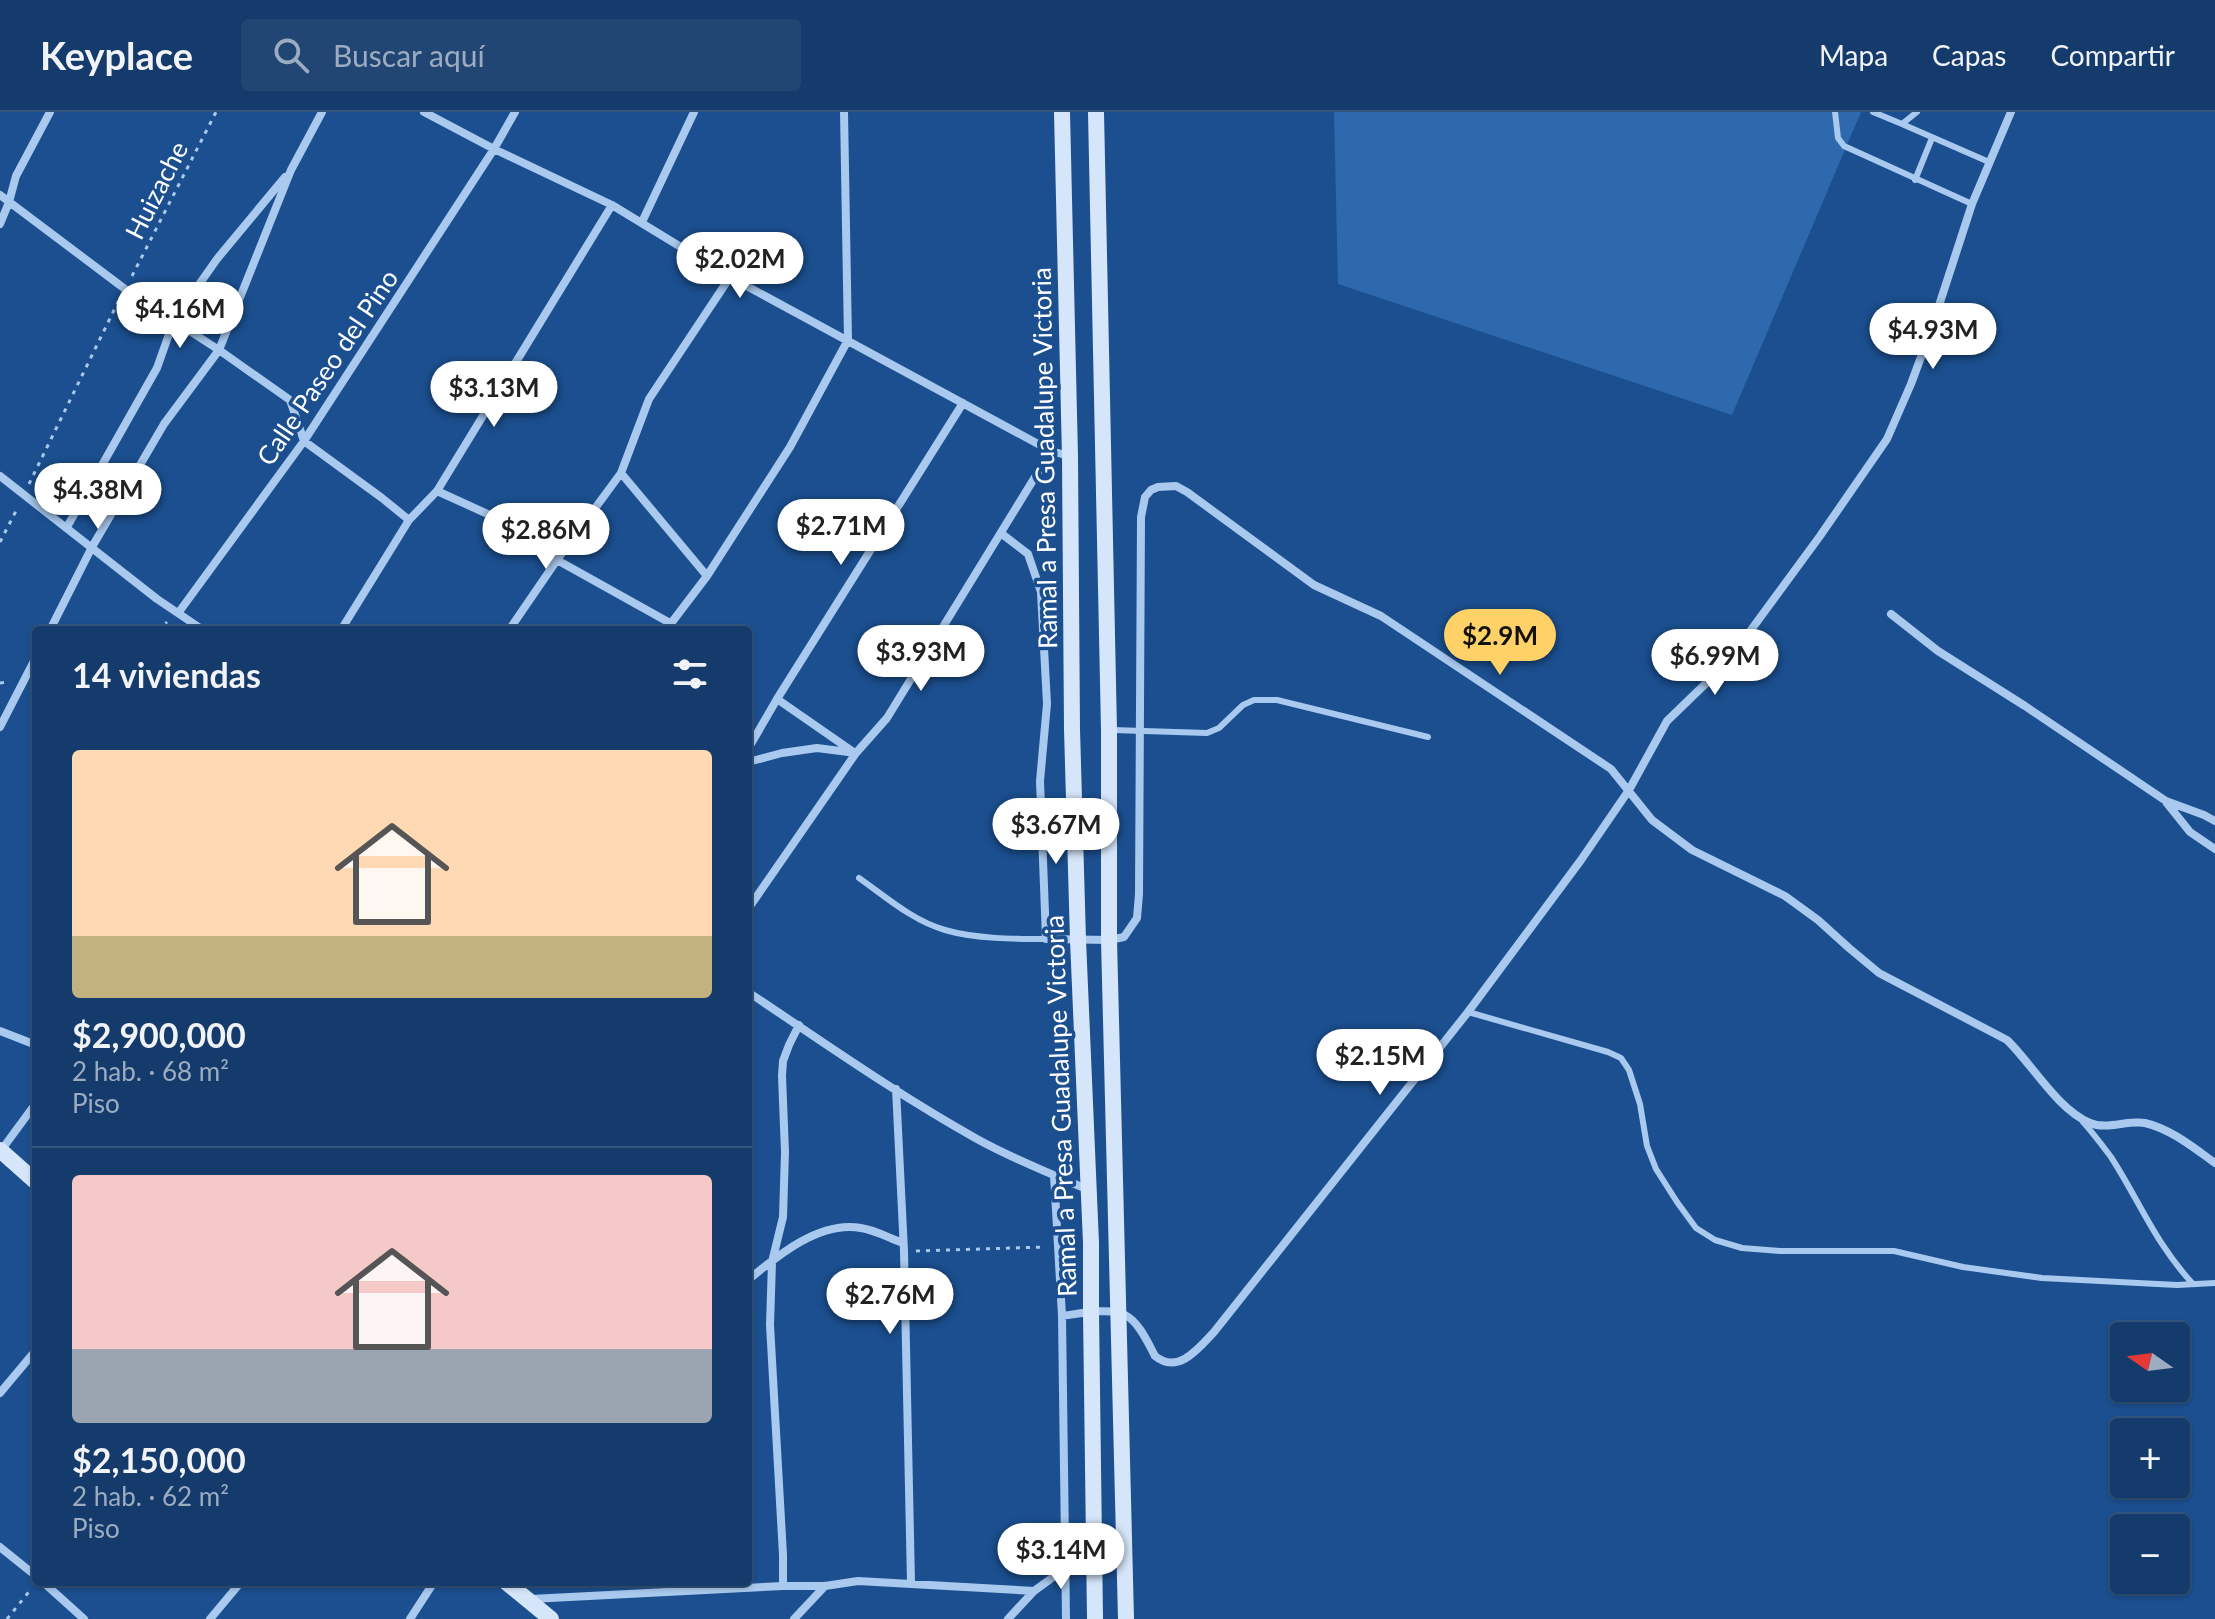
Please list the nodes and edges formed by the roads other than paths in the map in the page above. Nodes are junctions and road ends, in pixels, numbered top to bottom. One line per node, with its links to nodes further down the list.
1 (50, 112): 22 (street)
2 (322, 112): 19 (street)
3 (424, 112): 17 (street)
4 (515, 112): 17 (street, Calle Paseo del Pino)
5 (694, 112): 25 (street)
6 (844, 112): 29 (street)
7 (1062, 112): 34 (main road, Ramal a Presa Guadalupe Victoria)
8 (1096, 112): 55 (main road, Ramal a Presa Guadalupe Victoria)
9 (1835, 112): 15 (lane)
10 (1844, 112): 15 (lane)
11 (1873, 112): 14 (lane)
12 (1917, 112): 14 (lane)
13 (2011, 112): 18 (street)
14 (1902, 124): 16 (lane)
15 (1836, 128): 20 (lane)
16 (1932, 138): 18 (lane); 20 (lane)
17 (494, 149): 24 (street); 32 (street, Calle Paseo del Pino)
18 (1989, 162): 23 (street)
19 (291, 170): 28 (street); 30 (street)
20 (1915, 180): 23 (lane)
21 (0, 195): 22 (street)
22 (9, 202): 26 (street); 28 (street)
23 (1972, 204): 61 (street)
24 (612, 205): 25 (street); 37 (street)
25 (642, 222): 27 (street)
26 (0, 224)
27 (730, 277): 29 (street); 35 (street)
28 (174, 320): 30 (street); 39 (street)
29 (848, 340): 31 (street); 43 (street)
30 (219, 350): 32 (street); 41 (street)
31 (963, 403): 33 (street); 53 (street)
32 (304, 441): 38 (street); 44 (street, Calle Paseo del Pino)
33 (1051, 451): 34 (street); 40 (street)
34 (1070, 457): 68 (main road, Ramal a Presa Guadalupe Victoria)
35 (621, 473): 42 (street); 43 (street)
36 (0, 476): 39 (street)
37 (437, 491): 38 (street); 42 (street)
38 (409, 520): 48 (street)
39 (67, 527): 41 (street)
40 (1002, 534): 59 (street); 67 (street)
41 (92, 547): 44 (street); 46 (street)
42 (557, 560): 49 (street); 50 (street)
43 (707, 576): 51 (street)
44 (179, 612): 47 (street)
45 (1891, 614): 62 (street)
46 (52, 626)
47 (198, 626)
48 (343, 626)
49 (512, 626)
50 (666, 626)
51 (669, 626)
52 (32, 665): 54 (street)
53 (777, 699): 58 (street); 59 (street)
54 (0, 727)
55 (1109, 730): 56 (lane); 69 (main road, Ramal a Presa Guadalupe Victoria)
56 (1140, 732): 57 (lane); 61 (street); 69 (street)
57 (1428, 737)
58 (752, 742)
59 (856, 753): 60 (street); 66 (street)
60 (752, 761)
61 (1629, 790): 71 (street); 77 (street)
62 (2166, 801): 63 (street); 64 (street)
63 (2215, 821)
64 (2215, 849)
65 (859, 878): 67 (lane)
66 (752, 903)
67 (1046, 939): 68 (street)
68 (1078, 940): 69 (street); 82 (main road, Ramal a Presa Guadalupe Victoria)
69 (1109, 940): 89 (main road, Ramal a Presa Guadalupe Victoria)
70 (752, 995): 72 (street)
71 (1468, 1012): 87 (lane); 89 (street)
72 (799, 1025): 75 (street); 84 (street)
73 (0, 1031): 74 (street)
74 (32, 1043)
75 (896, 1089): 80 (street); 83 (street)
76 (32, 1108): 78 (street)
77 (2078, 1116): 79 (street); 87 (lane)
78 (0, 1151): 81 (main road)
79 (2215, 1163)
80 (1054, 1175): 82 (street); 90 (street)
81 (32, 1179)
82 (1090, 1191): 88 (main road, Ramal a Presa Guadalupe Victoria)
83 (903, 1247): 84 (street); 97 (street)
84 (772, 1262): 85 (street); 102 (street)
85 (752, 1277)
86 (2215, 1283): 87 (lane)
87 (2193, 1284)
88 (1091, 1312): 89 (street); 90 (street); 93 (main road, Ramal a Presa Guadalupe Victoria)
89 (1120, 1313): 115 (main road, Ramal a Presa Guadalupe Victoria)
90 (1062, 1316): 95 (street)
91 (32, 1355): 92 (street)
92 (0, 1393)
93 (1093, 1541): 95 (street); 114 (main road, Ramal a Presa Guadalupe Victoria)
94 (0, 1547): 96 (street)
95 (1067, 1567): 105 (street); 113 (street)
96 (32, 1574)
97 (911, 1583): 103 (street); 105 (street)
98 (46, 1586): 107 (street)
99 (238, 1586): 108 (street)
100 (431, 1586): 109 (street)
101 (511, 1586): 106 (main road)
102 (783, 1586): 103 (street); 104 (street)
103 (825, 1586): 111 (street)
104 (662, 1587): 106 (street)
105 (1034, 1591): 112 (street)
106 (526, 1599): 110 (main road)
107 (84, 1619)
108 (210, 1619)
109 (410, 1619)
110 (551, 1619)
111 (794, 1619)
112 (1008, 1619)
113 (1066, 1619)
114 (1095, 1619)
115 (1126, 1619)

